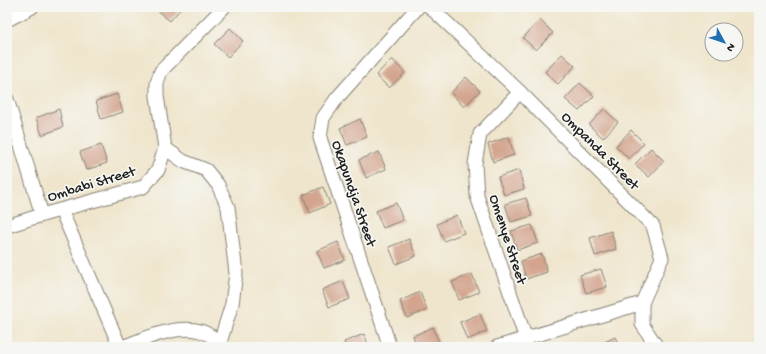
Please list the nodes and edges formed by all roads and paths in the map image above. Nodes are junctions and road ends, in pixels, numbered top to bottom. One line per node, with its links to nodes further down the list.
1 (32, 7): 5 (street)
2 (224, 7): 8 (street, Ombabi Street)
3 (418, 7): 16 (street, Okapundja Street)
4 (430, 7): 6 (street, Ompanda Street)
5 (7, 20)
6 (520, 92): 12 (street, Ompanda Street); 13 (street, Omenye Street)
7 (7, 99): 10 (street)
8 (165, 148): 9 (street, Ombabi Street); 14 (street)
9 (61, 210): 10 (street, Ombabi Street); 15 (street)
10 (42, 215): 11 (street, Ombabi Street)
11 (7, 226)
12 (642, 303): 13 (street); 18 (street, Ompanda Street)
13 (526, 339): 17 (street)
14 (221, 345): 15 (street)
15 (121, 347)
16 (390, 347)
17 (497, 347)
18 (657, 347)

